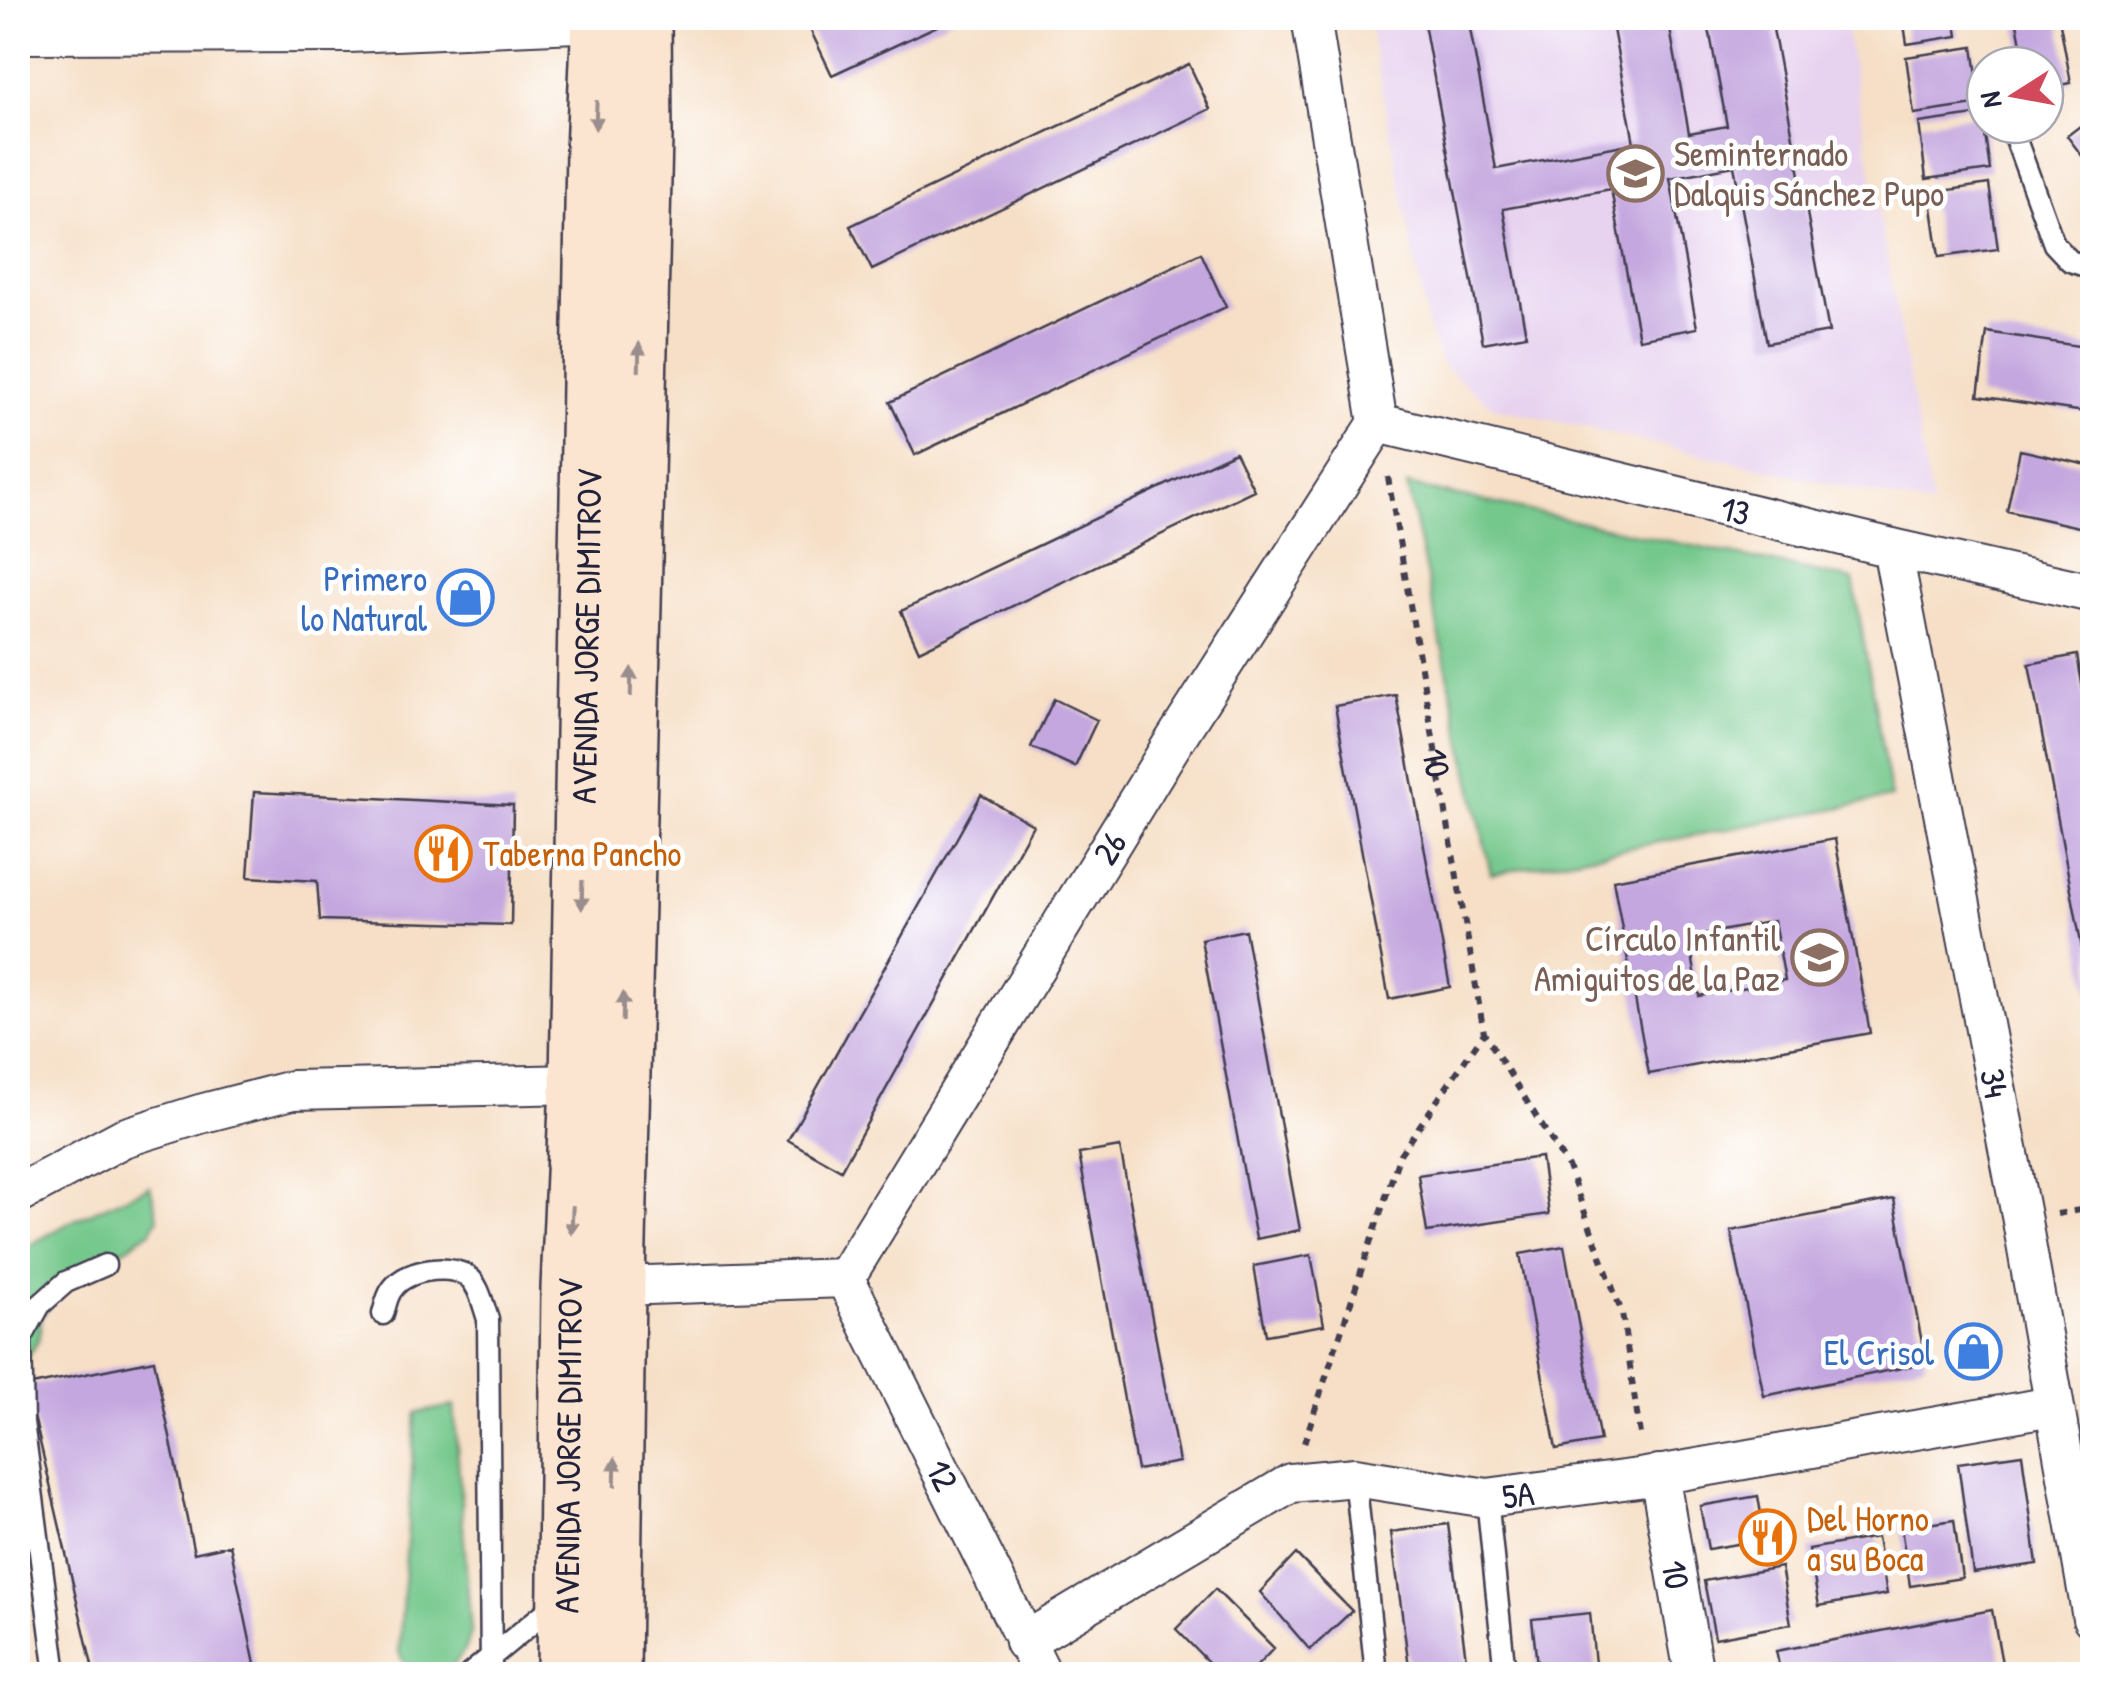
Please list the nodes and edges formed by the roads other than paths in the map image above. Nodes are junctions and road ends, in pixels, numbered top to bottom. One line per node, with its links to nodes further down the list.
1 (1310, 18): 6 (street)
2 (614, 19): 3 (street); 9 (main road, AVENIDA JORGE DIMITROV)
3 (18, 34)
4 (2018, 145): 5 (lane)
5 (2092, 268)
6 (1378, 423): 7 (street, 13); 12 (street, 26)
7 (1892, 548): 8 (street, 13); 15 (street, 34)
8 (2092, 593)
9 (600, 1081): 10 (street); 13 (main road, AVENIDA JORGE DIMITROV)
10 (18, 1194)
11 (105, 1265): 16 (lane)
12 (844, 1278): 13 (street); 23 (street, 12)
13 (593, 1286): 20 (main road, AVENIDA JORGE DIMITROV, one-way to 13); 21 (main road, AVENIDA JORGE DIMITROV)
14 (383, 1314): 24 (lane)
15 (2053, 1406): 17 (street, 5A); 22 (street, 34)
16 (20, 1424): 25 (lane)
17 (1653, 1475): 19 (street, 5A); 31 (street, 10)
18 (1355, 1477): 19 (street, 5A); 23 (street, 5A); 29 (lane)
19 (1488, 1498): 30 (lane)
20 (614, 1557): 21 (lane); 28 (main road, AVENIDA JORGE DIMITROV)
21 (564, 1597): 24 (lane); 27 (main road, AVENIDA JORGE DIMITROV)
22 (2092, 1618)
23 (1033, 1658)
24 (490, 1667): 26 (lane)
25 (56, 1674)
26 (470, 1674)
27 (564, 1674)
28 (612, 1674)
29 (1376, 1674)
30 (1505, 1674)
31 (1694, 1674)

